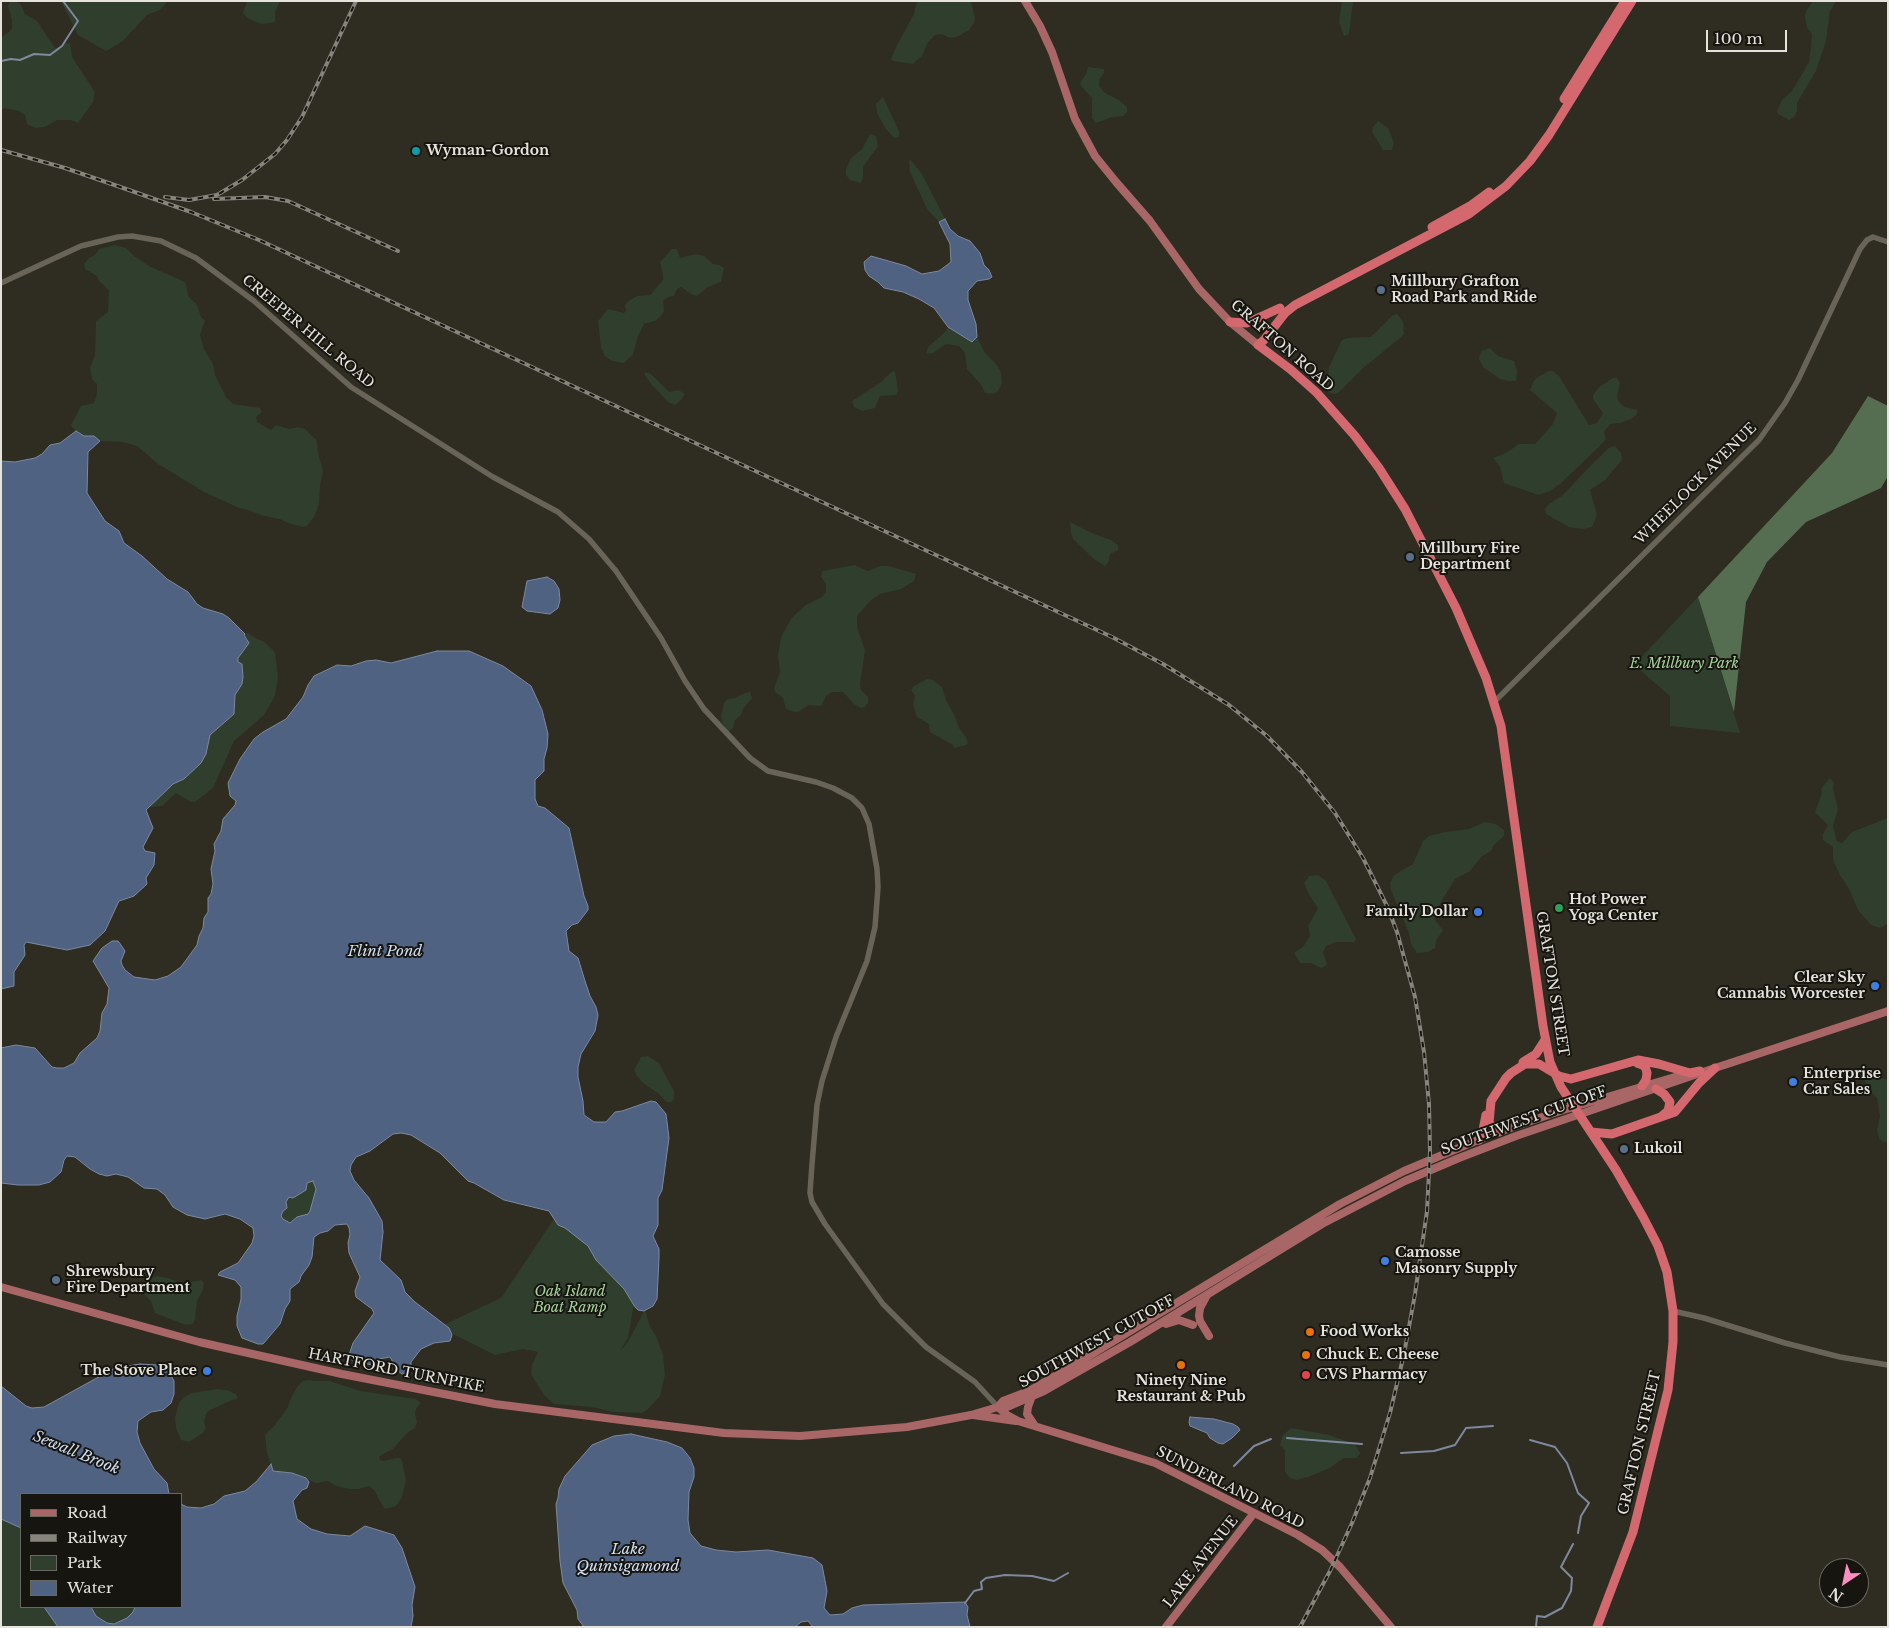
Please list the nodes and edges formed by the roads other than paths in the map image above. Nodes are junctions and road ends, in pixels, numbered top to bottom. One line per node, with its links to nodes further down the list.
1 (1025, 1): 9 (main road, GRAFTON ROAD)
2 (1621, 1): 5 (highway)
3 (1625, 1): 5 (highway)
4 (1632, 1): 10 (highway)
5 (1609, 25): 8 (highway)
6 (1888, 242): 11 (street, WHEELOCK AVENUE)
7 (1, 283): 36 (street, CREEPER HILL ROAD)
8 (1280, 308): 9 (highway); 10 (highway)
9 (1230, 322): 10 (main road, GRAFTON ROAD)
10 (1258, 345): 11 (highway, GRAFTON ROAD)
11 (1494, 702): 12 (highway, GRAFTON ROAD)
12 (1509, 784): 14 (highway, GRAFTON STREET)
13 (1888, 1011): 15 (main road, SOUTHWEST CUTOFF)
14 (1545, 1040): 17 (highway, GRAFTON STREET); 26 (highway)
15 (1715, 1068): 16 (main road, SOUTHWEST CUTOFF); 20 (main road, SOUTHWEST CUTOFF); 22 (highway)
16 (1700, 1071): 18 (highway, SOUTHWEST CUTOFF)
17 (1554, 1072): 18 (highway); 21 (highway, GRAFTON STREET); 24 (highway)
18 (1690, 1073): 19 (main road, SOUTHWEST CUTOFF)
19 (1642, 1086): 21 (highway); 24 (main road, SOUTHWEST CUTOFF)
20 (1656, 1089): 22 (highway); 29 (main road, SOUTHWEST CUTOFF)
21 (1568, 1098): 23 (highway, GRAFTON STREET)
22 (1662, 1117): 25 (highway)
23 (1589, 1129): 25 (highway); 27 (highway, GRAFTON STREET)
24 (1499, 1132): 26 (main road, SOUTHWEST CUTOFF)
25 (1612, 1134): 27 (highway)
26 (1479, 1140): 36 (main road, SOUTHWEST CUTOFF)
27 (1604, 1151): 30 (highway, GRAFTON STREET)
28 (1, 1287): 37 (main road, HARTFORD TURNPIKE)
29 (1207, 1295): 32 (main road); 33 (main road, SOUTHWEST CUTOFF)
30 (1673, 1311): 34 (street); 43 (highway, GRAFTON STREET)
31 (1193, 1325): 33 (main road)
32 (1209, 1336)
33 (1137, 1338): 35 (main road, SOUTHWEST CUTOFF)
34 (1888, 1365)
35 (1032, 1396): 36 (main road, SOUTHWEST CUTOFF); 39 (main road)
36 (998, 1407): 37 (main road); 38 (main road, SUNDERLAND ROAD)
37 (971, 1415): 38 (main road)
38 (1018, 1421): 39 (main road, SUNDERLAND ROAD)
39 (1035, 1426): 40 (main road, SUNDERLAND ROAD)
40 (1254, 1513): 41 (main road, LAKE AVENUE); 42 (main road, SUNDERLAND ROAD)
41 (1166, 1627)
42 (1391, 1627)
43 (1597, 1627)

